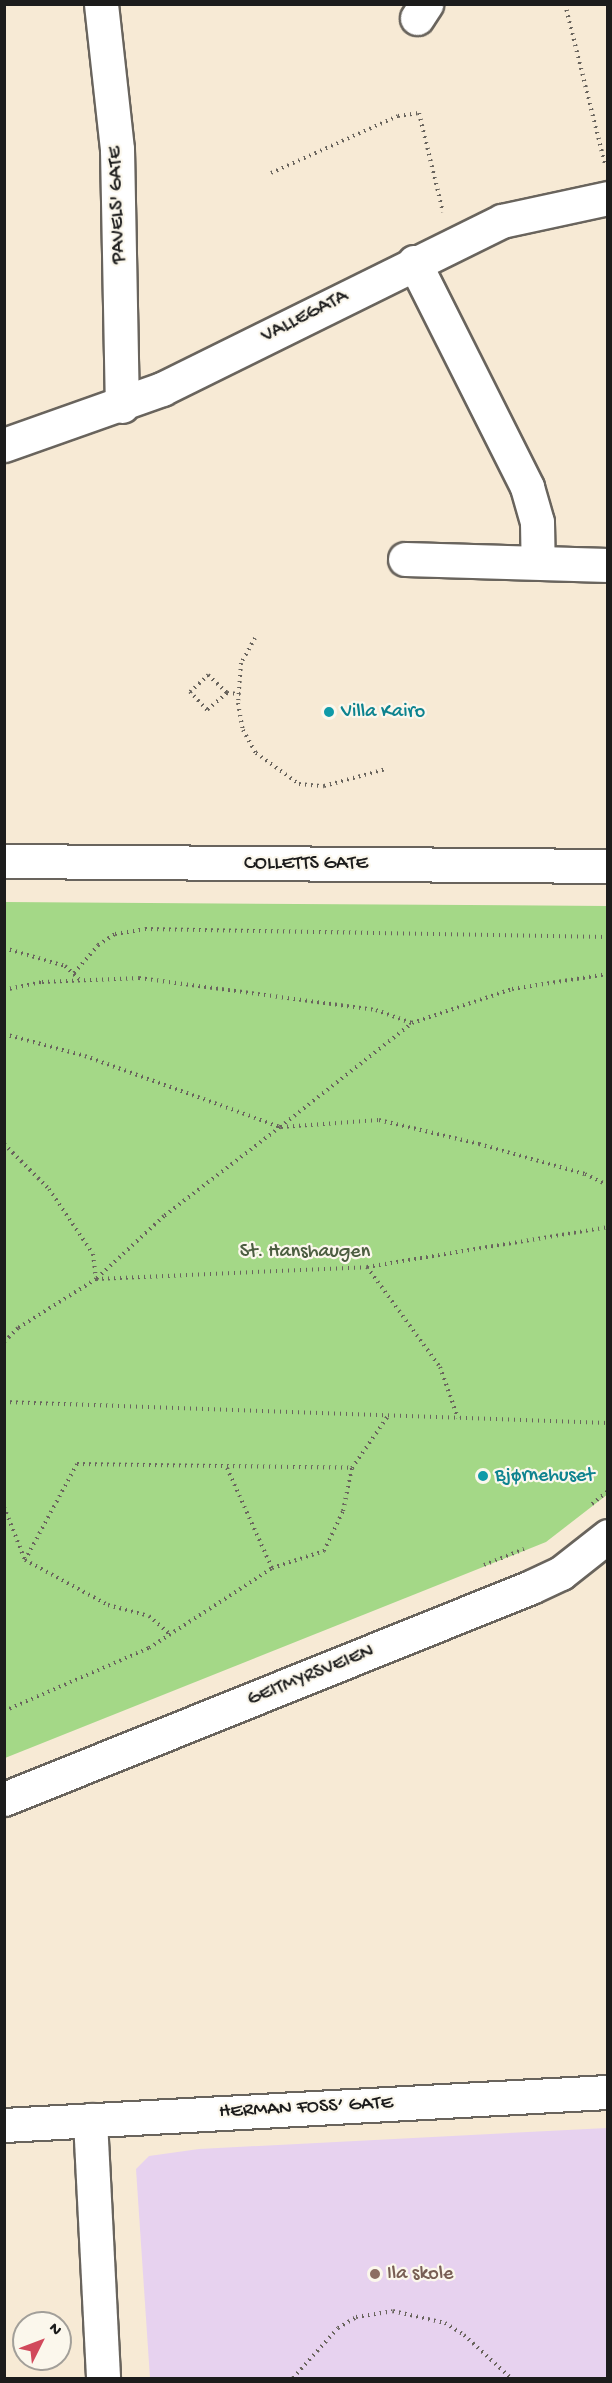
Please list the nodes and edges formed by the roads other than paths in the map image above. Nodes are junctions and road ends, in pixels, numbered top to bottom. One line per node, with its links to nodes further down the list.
1 (101, 4): 4 (street, PAVELS' GATE)
2 (608, 198): 3 (street, VALLEGATA)
3 (414, 262): 4 (street, VALLEGATA); 7 (street)
4 (122, 406): 5 (street, VALLEGATA)
5 (4, 445)
6 (405, 559): 7 (street)
7 (538, 561): 8 (street)
8 (608, 565)
9 (4, 861): 10 (street, COLLETTS GATE)
10 (608, 867)
11 (608, 1536): 12 (street, GEITMYRSVEIEN)
12 (4, 1799)
13 (608, 2092): 14 (street, HERMAN FOSS’ GATE)
14 (90, 2120): 15 (street, HERMAN FOSS’ GATE); 16 (street)
15 (4, 2125)
16 (103, 2379)

